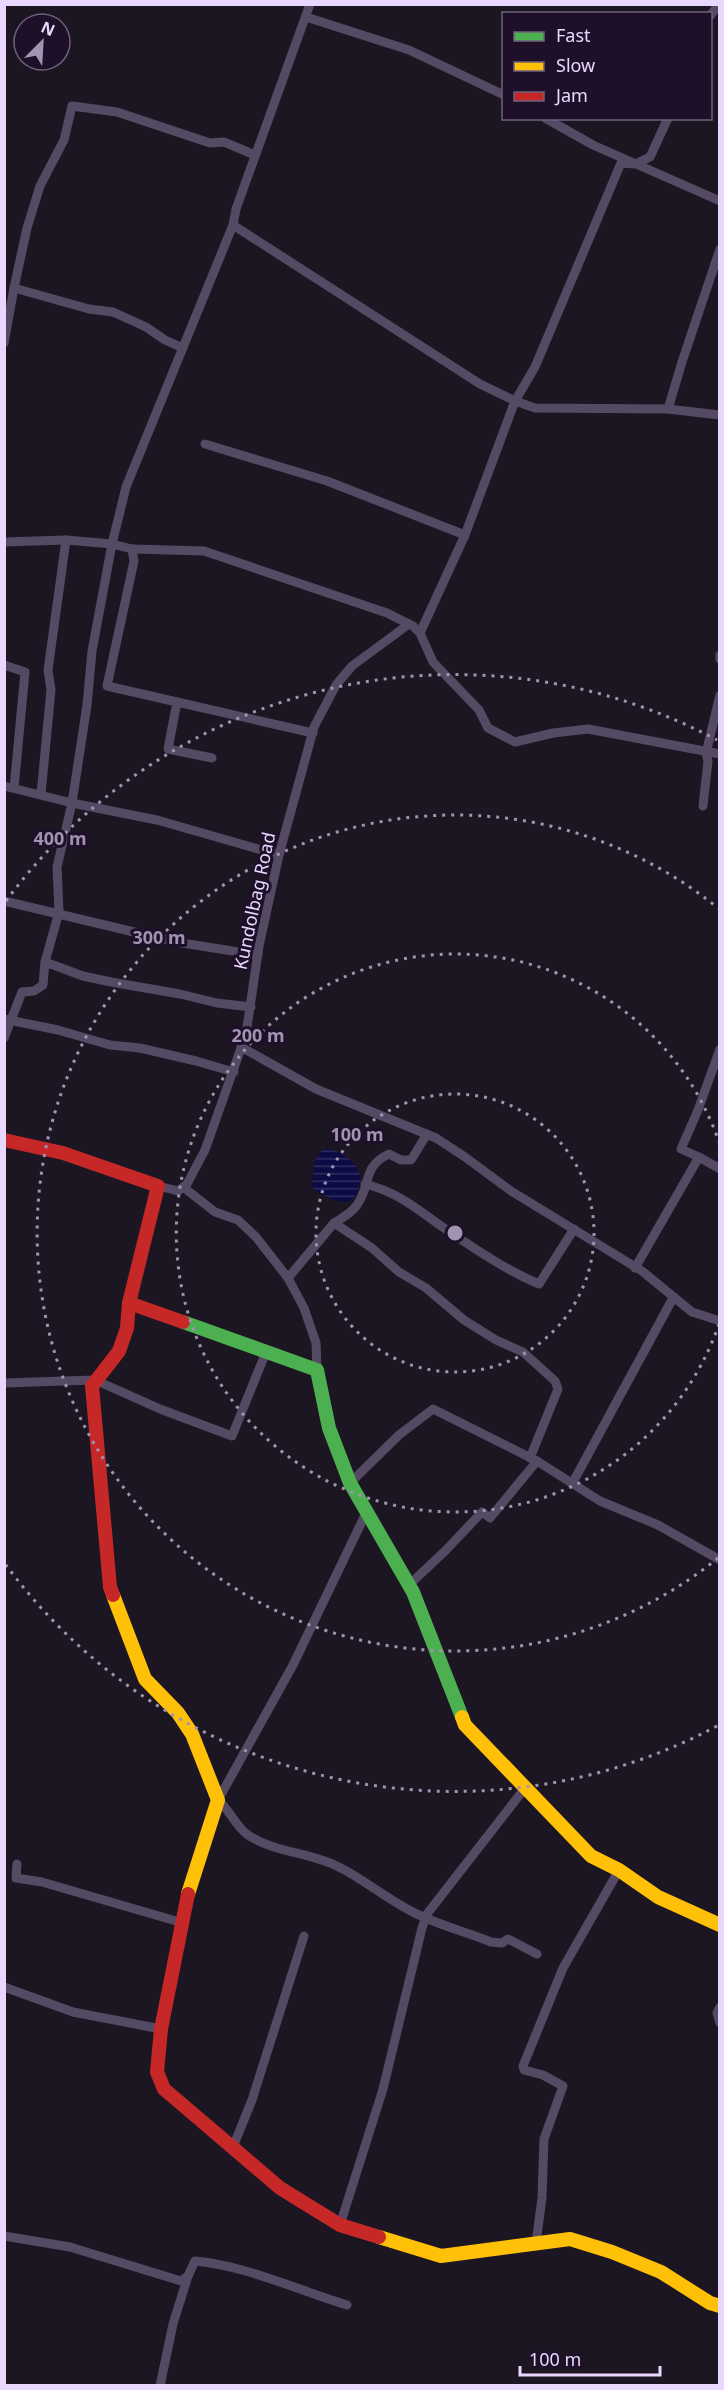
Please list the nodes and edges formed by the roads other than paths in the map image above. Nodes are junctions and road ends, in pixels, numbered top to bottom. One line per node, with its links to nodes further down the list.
1 (310, 4): 2 (street)
2 (306, 17): 3 (street); 6 (street)
3 (502, 94)
4 (549, 120): 7 (street)
5 (667, 120): 7 (street)
6 (255, 155): 9 (street); 11 (street)
7 (635, 164): 8 (street); 14 (street)
8 (720, 201)
9 (232, 225): 13 (street); 14 (street)
10 (720, 249): 15 (street)
11 (14, 288): 12 (street); 13 (street)
12 (4, 343)
13 (183, 348): 21 (street)
14 (515, 401): 15 (street); 18 (street)
15 (669, 409): 16 (street)
16 (720, 415)
17 (206, 444): 18 (street)
18 (465, 535): 24 (street)
19 (66, 540): 20 (street); 21 (street); 33 (street)
20 (4, 542)
21 (112, 544): 22 (street); 34 (street)
22 (132, 549): 23 (street); 27 (street)
23 (409, 624): 24 (street); 28 (street, Kundolbag Road)
24 (420, 633): 29 (street)
25 (4, 665): 32 (street)
26 (720, 695): 29 (street)
27 (177, 702): 28 (street); 31 (street)
28 (313, 733): 36 (street, Kundolbag Road)
29 (706, 753): 30 (street); 35 (street)
30 (720, 754)
31 (212, 758)
32 (9, 787): 33 (street)
33 (41, 794): 34 (street)
34 (72, 803): 36 (street); 38 (street)
35 (703, 806)
36 (279, 855): 39 (street, Kundolbag Road)
37 (4, 900): 38 (street)
38 (59, 912): 39 (street); 40 (street)
39 (258, 955): 41 (street, Kundolbag Road)
40 (45, 963): 41 (street); 42 (street)
41 (251, 1007): 44 (street, Kundolbag Road)
42 (8, 1020): 43 (street); 46 (street)
43 (4, 1038)
44 (242, 1047): 46 (street, Kundolbag Road); 47 (street)
45 (720, 1049): 49 (street)
46 (234, 1072): 53 (street, Kundolbag Road)
47 (427, 1134): 51 (street); 55 (street)
48 (4, 1140): 52 (street)
49 (699, 1158): 50 (street); 56 (street)
50 (720, 1169)
51 (365, 1184): 54 (street); 55 (street)
52 (158, 1186): 53 (street); 59 (street)
53 (183, 1187): 57 (street)
54 (334, 1223): 57 (street); 65 (street)
55 (574, 1229): 56 (street)
56 (635, 1268): 58 (street)
57 (288, 1278): 62 (street)
58 (674, 1298): 60 (street); 67 (street)
59 (129, 1303): 61 (street); 63 (street)
60 (720, 1321)
61 (266, 1352): 62 (street); 63 (street)
62 (317, 1370): 66 (street)
63 (95, 1380): 64 (street); 72 (street)
64 (4, 1383)
65 (533, 1459): 66 (street); 67 (street); 70 (street)
66 (350, 1483): 68 (street)
67 (572, 1484): 69 (street)
68 (367, 1511): 70 (street); 72 (street)
69 (720, 1560)
70 (409, 1585): 71 (street)
71 (525, 1788): 74 (street); 75 (street)
72 (218, 1800): 75 (street); 76 (street)
73 (17, 1864): 76 (street)
74 (619, 1869): 77 (street); 87 (street)
75 (426, 1917): 79 (street); 85 (street)
76 (183, 1923): 83 (street)
77 (720, 1925)
78 (304, 1936): 84 (street)
79 (537, 1954)
80 (4, 1987): 83 (street)
81 (720, 2007): 82 (street)
82 (720, 2023)
83 (160, 2029): 84 (street)
84 (233, 2147): 85 (street)
85 (340, 2225): 87 (street)
86 (4, 2236): 88 (street)
87 (536, 2243): 90 (street)
88 (188, 2276): 89 (street); 91 (street)
89 (347, 2305)
90 (720, 2306)
91 (159, 2385)

